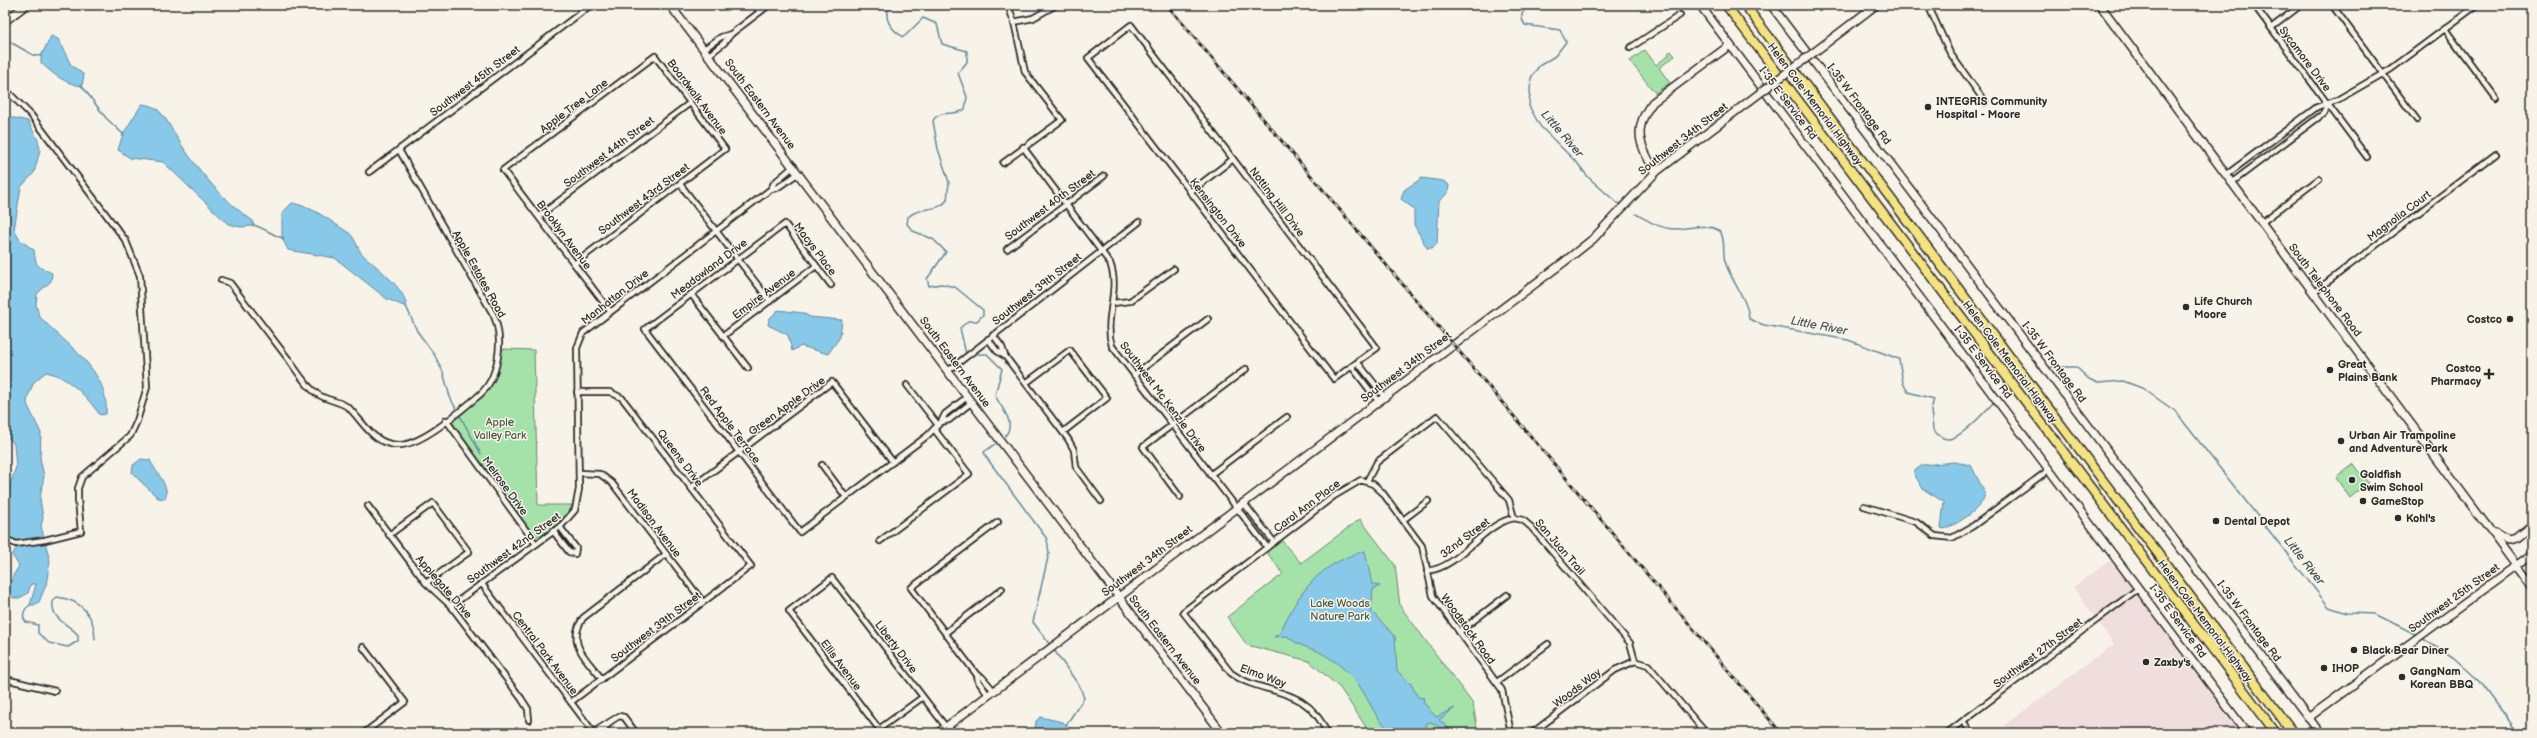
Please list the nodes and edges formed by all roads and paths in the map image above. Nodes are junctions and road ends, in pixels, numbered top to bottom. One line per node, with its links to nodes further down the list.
1 (26, 5): 22 (street)
2 (591, 5): 42 (street, Southwest 45th Street)
3 (670, 5): 30 (street, South Eastern Avenue)
4 (755, 5): 20 (street)
5 (770, 5): 20 (street)
6 (1008, 5): 23 (street)
7 (1056, 5): 23 (street)
8 (1700, 5): 28 (street, I-35 E Service Rd)
9 (1726, 5): 179 (highway, Helen Cole Memorial Highway)
10 (1745, 5): 180 (highway, Helen Cole Memorial Highway)
11 (1782, 5): 19 (street)
12 (1876, 5): 50 (street, Southwest 34th Street, bridge)
13 (1928, 5): 37 (street)
14 (2100, 5): 52 (street, South Telephone Road)
15 (2254, 5): 25 (street, Sycamore Drive)
16 (2301, 5): 25 (street)
17 (2332, 5): 33 (street)
18 (2477, 5): 26 (street)
19 (1773, 8): 160 (street, I-35 W Frontage Rd)
20 (760, 12): 27 (street)
21 (1680, 15): 29 (street)
22 (5, 21)
23 (1014, 22): 40 (street)
24 (1131, 25): 45 (street, Notting Hill Drive); 58 (street, Kensington Drive)
25 (2270, 28): 38 (street, Sycamore Drive)
26 (2445, 29): 33 (street); 35 (street)
27 (731, 34): 30 (street); 31 (street)
28 (1730, 45): 50 (street); 105 (street, I-35 E Service Rd)
29 (1630, 48)
30 (704, 49): 31 (street, South Eastern Avenue)
31 (709, 55): 47 (street, South Eastern Avenue)
32 (655, 56): 36 (street, Boardwalk Avenue); 48 (street, Apple Tree Lane)
33 (2383, 74): 38 (street); 39 (street)
34 (5, 89): 126 (street)
35 (2496, 98)
36 (690, 102): 41 (street, Boardwalk Avenue); 60 (street, Southwest 44th Street)
37 (1985, 102)
38 (2328, 104): 44 (street, Sycamore Drive); 52 (street); 55 (street)
39 (2417, 120)
40 (1024, 147): 46 (street); 59 (street, Southwest Mc Kenzie Drive)
41 (725, 149): 56 (street, Southwest 43rd Street)
42 (399, 150): 49 (street, Southwest 45th Street); 97 (street, Apple Estates Road)
43 (2496, 154): 73 (street, Magnolia Court)
44 (2367, 157)
45 (1233, 159): 58 (street); 84 (street, Notting Hill Drive)
46 (1003, 163)
47 (794, 166): 51 (street, South Eastern Avenue); 57 (street, Manhattan Drive)
48 (503, 170): 60 (street, Brooklyn Avenue)
49 (369, 172)
50 (1656, 172): 94 (street, Southwest 34th Street)
51 (799, 173): 57 (street, Manhattan Drive); 88 (street, South Eastern Avenue)
52 (2226, 175): 55 (street, South Telephone Road)
53 (1104, 176): 59 (street, Southwest 40th Street)
54 (2319, 179): 62 (street)
55 (2231, 183): 62 (street, South Telephone Road)
56 (680, 184): 64 (street); 68 (street, Southwest 43rd Street)
57 (771, 189): 64 (street, Manhattan Drive)
58 (1190, 192): 90 (street, Kensington Drive)
59 (1066, 204): 65 (street, Southwest 40th Street); 66 (street, Southwest Mc Kenzie Drive)
60 (538, 216): 68 (street, Brooklyn Avenue)
61 (1139, 222): 66 (street, Southwest 39th Street)
62 (2262, 223): 73 (street, South Telephone Road)
63 (785, 224): 67 (street, Meadowland Drive); 69 (street, Macys Place)
64 (716, 230): 67 (street); 77 (street, Manhattan Drive)
65 (1007, 249)
66 (1102, 250): 76 (street, Southwest Mc Kenzie Drive); 80 (street, Southwest 39th Street)
67 (738, 259): 74 (street, Meadowland Drive); 75 (street)
68 (574, 264): 77 (street, Brooklyn Avenue)
69 (816, 266): 72 (street, Macys Place); 75 (street, Empire Avenue)
70 (1174, 269): 76 (street)
71 (221, 280): 97 (street, Apple Estates Road)
72 (831, 285)
73 (2313, 292): 123 (street, South Telephone Road)
74 (691, 294): 79 (street, Meadowland Drive); 81 (street)
75 (770, 301): 81 (street, Empire Avenue)
76 (1113, 303): 89 (street, Southwest Mc Kenzie Drive)
77 (610, 311): 93 (street, Manhattan Drive)
78 (1208, 319): 89 (street)
79 (645, 329): 102 (street, Red Apple Terrace)
80 (993, 335): 82 (street, Southwest 39th Street); 83 (street)
81 (723, 336): 86 (street)
82 (988, 339): 83 (street); 88 (street, Southwest 39th Street)
83 (1005, 356): 91 (street)
84 (1358, 363): 85 (street, Notting Hill Drive); 94 (street)
85 (1352, 367): 90 (street, Notting Hill Drive); 94 (street)
86 (748, 368)
87 (1246, 369): 99 (street)
88 (948, 371): 95 (street, South Eastern Avenue)
89 (1134, 375): 99 (street, Southwest Mc Kenzie Drive)
90 (1334, 380)
91 (1026, 383): 101 (street); 101 (street)
92 (907, 385): 98 (street)
93 (578, 392): 106 (street, Manhattan Drive); 109 (street, Queens Drive)
94 (1381, 399): 114 (street, Southwest 34th Street)
95 (970, 400): 98 (street); 143 (street, South Eastern Avenue)
96 (1287, 418): 107 (street)
97 (446, 420): 129 (street, Melrose Drive)
98 (940, 423): 100 (street)
99 (1172, 425): 107 (street, Southwest Mc Kenzie Drive); 111 (street)
100 (934, 429): 103 (street); 127 (street)
101 (1063, 432): 112 (street)
102 (739, 452): 103 (street, Green Apple Drive); 109 (street, Green Apple Drive); 110 (street, Red Apple Terrace)
103 (893, 462): 110 (street)
104 (822, 465): 110 (street)
105 (2050, 469): 116 (street); 140 (street, I-35 E Service Rd)
106 (579, 474): 122 (street, Southwest 42nd Street); 132 (street, Madison Avenue)
107 (1210, 475): 117 (street, Southwest Mc Kenzie Drive)
108 (1366, 481): 118 (street); 119 (street, Woodstock Road); 128 (street, Carol Ann Place)
109 (692, 487): 134 (street, Queens Drive)
110 (846, 497)
111 (1180, 497)
112 (1101, 501)
113 (1428, 501): 119 (street)
114 (1243, 502): 117 (street, Southwest 34th Street); 128 (street)
115 (368, 506): 125 (street, Applegate Drive)
116 (1864, 506)
117 (1236, 508): 130 (street, Southwest Mc Kenzie Drive); 143 (street, Southwest 34th Street)
118 (1514, 518): 136 (street, 32nd Street); 152 (street, San Juan Trail)
119 (1403, 520): 136 (street, Woodstock Road)
120 (998, 522): 149 (street)
121 (2532, 526): 123 (street)
122 (560, 527): 124 (street, Southwest 42nd Street); 124 (street)
123 (2489, 529): 135 (street, South Telephone Road)
124 (553, 531): 129 (street, Southwest 42nd Street)
125 (389, 535): 137 (street, Applegate Drive); 137 (street)
126 (5, 539)
127 (880, 541)
128 (1274, 542): 130 (street, Carol Ann Place)
129 (536, 544): 138 (street, Southwest 42nd Street)
130 (1267, 547): 147 (street, Carol Ann Place)
131 (2532, 552): 135 (street)
132 (666, 554): 144 (street, Madison Avenue); 154 (street)
133 (2532, 558): 135 (street)
134 (752, 566): 144 (street, Southwest 39th Street)
135 (2516, 566): 139 (street, South Telephone Road); 160 (street, Southwest 25th Street)
136 (1427, 571): 148 (street, Woodstock Road)
137 (426, 583): 145 (street, Applegate Drive)
138 (482, 584): 145 (street, Southwest 42nd Street); 159 (street, Central Park Avenue)
139 (2532, 587)
140 (2139, 588): 162 (street, Southwest 27th Street); 178 (street, I-35 E Service Rd)
141 (1002, 589): 149 (street)
142 (1507, 596): 148 (street)
143 (1118, 597): 157 (street, Southwest 34th Street); 171 (street, South Eastern Avenue)
144 (703, 602): 154 (street, Southwest 39th Street)
145 (451, 606): 161 (street, Applegate Drive)
146 (789, 611): 158 (street, Ellis Avenue); 158 (street, Liberty Drive)
147 (1183, 612): 172 (street, Elmo Way)
148 (1459, 632): 155 (street, Woodstock Road)
149 (945, 633): 157 (street)
150 (1548, 644): 155 (street)
151 (363, 647): 166 (street)
152 (1635, 661): 174 (street, Woods Way); 175 (street)
153 (5, 679): 156 (street)
154 (602, 679): 159 (street, Southwest 39th Street)
155 (1496, 682): 173 (street, Woodstock Road)
156 (55, 691)
157 (991, 693): 164 (street, Southwest 34th Street)
158 (923, 697): 164 (street, Liberty Drive)
159 (571, 702): 165 (street, Central Park Avenue)
160 (2308, 718): 181 (street, I-35 W Frontage Rd)
161 (529, 720)
162 (1962, 721): 176 (street, Southwest 27th Street); 177 (street)
163 (610, 722): 165 (street); 168 (street); 169 (street)
164 (946, 727): 170 (street, Southwest 34th Street)
165 (593, 731): 167 (street)
166 (364, 733)
167 (586, 733)
168 (601, 733)
169 (636, 733)
170 (938, 733)
171 (1222, 733)
172 (1327, 733)
173 (1512, 733)
174 (1532, 733)
175 (1706, 733)
176 (1947, 733)
177 (1971, 733)
178 (2247, 733)
179 (2276, 733)
180 (2294, 733)
181 (2320, 733)

